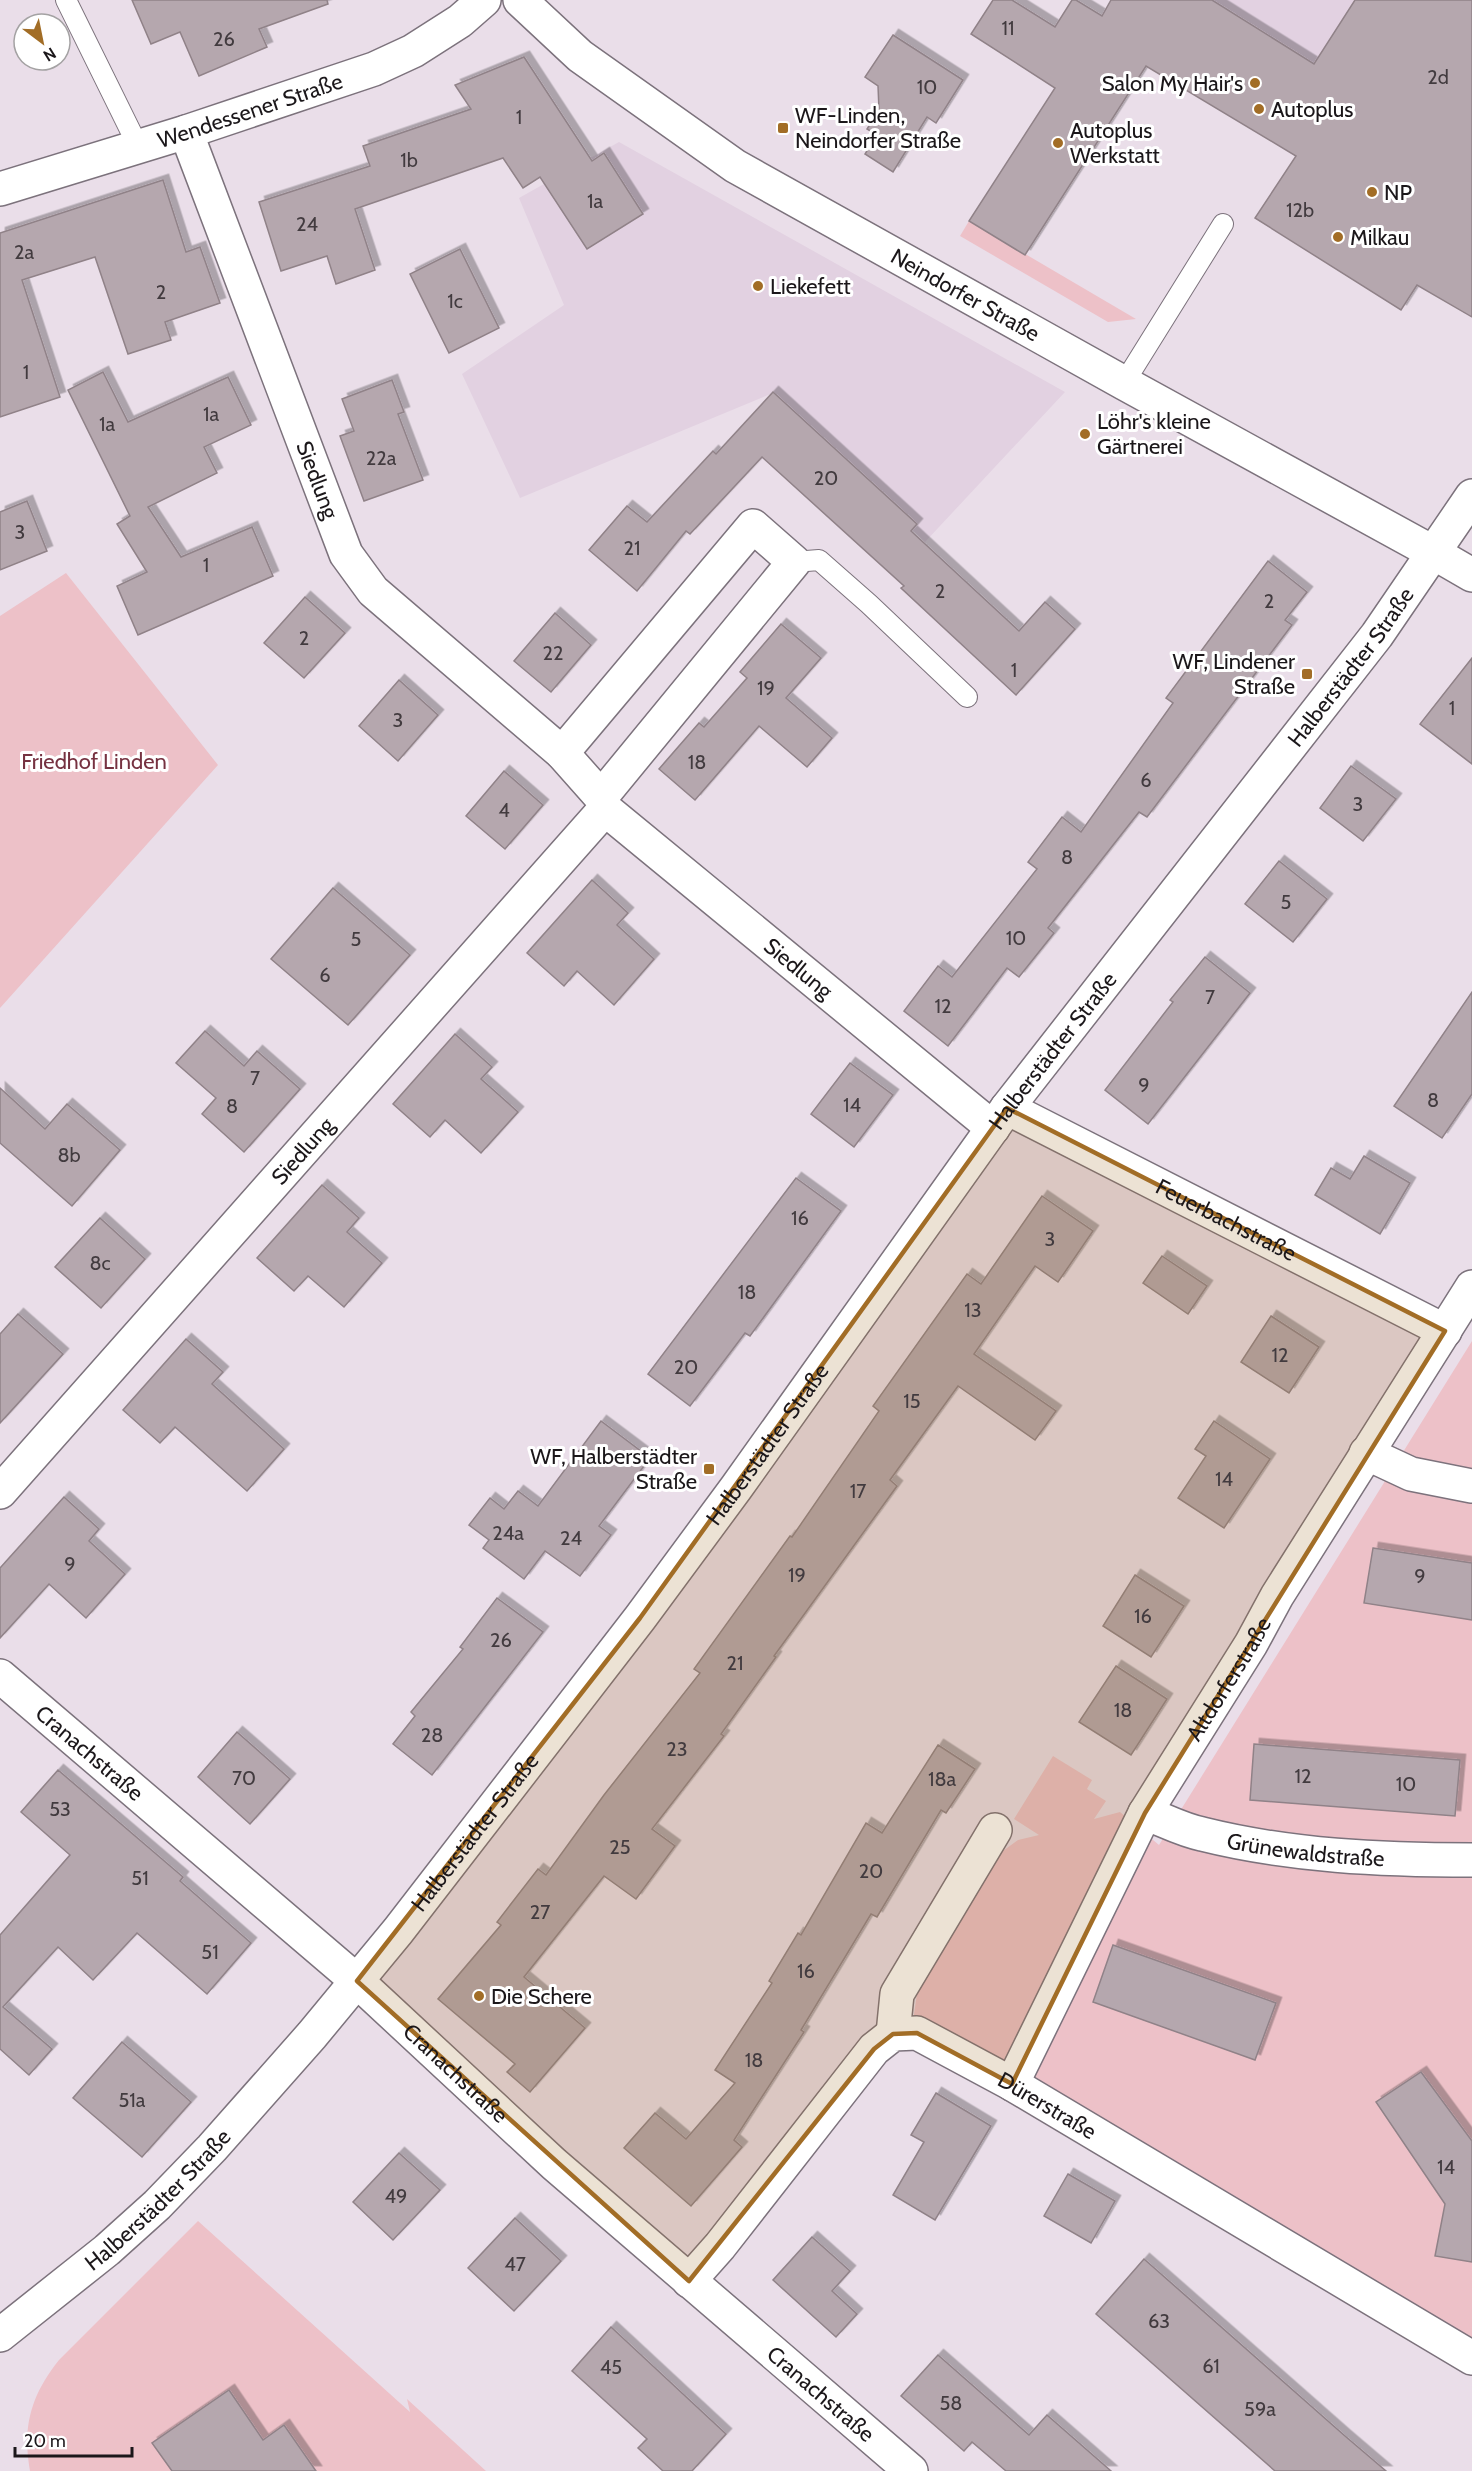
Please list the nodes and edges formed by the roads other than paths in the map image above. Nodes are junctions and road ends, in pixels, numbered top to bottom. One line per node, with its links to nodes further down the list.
1 (66, 0): 5 (lane)
2 (484, 0): 4 (street, Wendessener Straße)
3 (524, 1): 8 (street, Neindorfer Straße)
4 (186, 132): 5 (street, Wendessener Straße); 14 (street, Siedlung)
5 (138, 146): 6 (street, Wendessener Straße)
6 (0, 189)
7 (1223, 224): 8 (lane)
8 (1124, 383): 10 (street, Neindorfer Straße)
9 (1472, 496): 10 (street, Halberstädter Straße)
10 (1434, 553): 12 (street, Neindorfer Straße); 16 (street, Halberstädter Straße)
11 (794, 562): 13 (lane); 14 (street); 15 (street, Siedlung)
12 (1472, 575)
13 (967, 697)
14 (562, 753): 15 (street, Siedlung)
15 (603, 803): 16 (street, Siedlung); 21 (street, Siedlung)
16 (1000, 1118): 18 (street, Feuerbachstraße); 26 (street, Halberstädter Straße)
17 (1472, 1287): 18 (street, Altdorferstraße)
18 (1445, 1331): 19 (street, Altdorferstraße)
19 (1366, 1453): 20 (street); 23 (street, Altdorferstraße)
20 (1472, 1486)
21 (0, 1492)
22 (0, 1676): 26 (street, Cranachstraße)
23 (1145, 1813): 25 (street, Grünewaldstraße); 28 (street, Altdorferstraße)
24 (995, 1830): 27 (street)
25 (1472, 1860)
26 (357, 1981): 29 (street, Cranachstraße); 30 (street, Halberstädter Straße)
27 (893, 2034): 28 (street, Dürerstraße); 29 (street)
28 (1012, 2084): 31 (street, Dürerstraße)
29 (689, 2281): 32 (street, Cranachstraße)
30 (0, 2335)
31 (1472, 2358)
32 (911, 2471)

